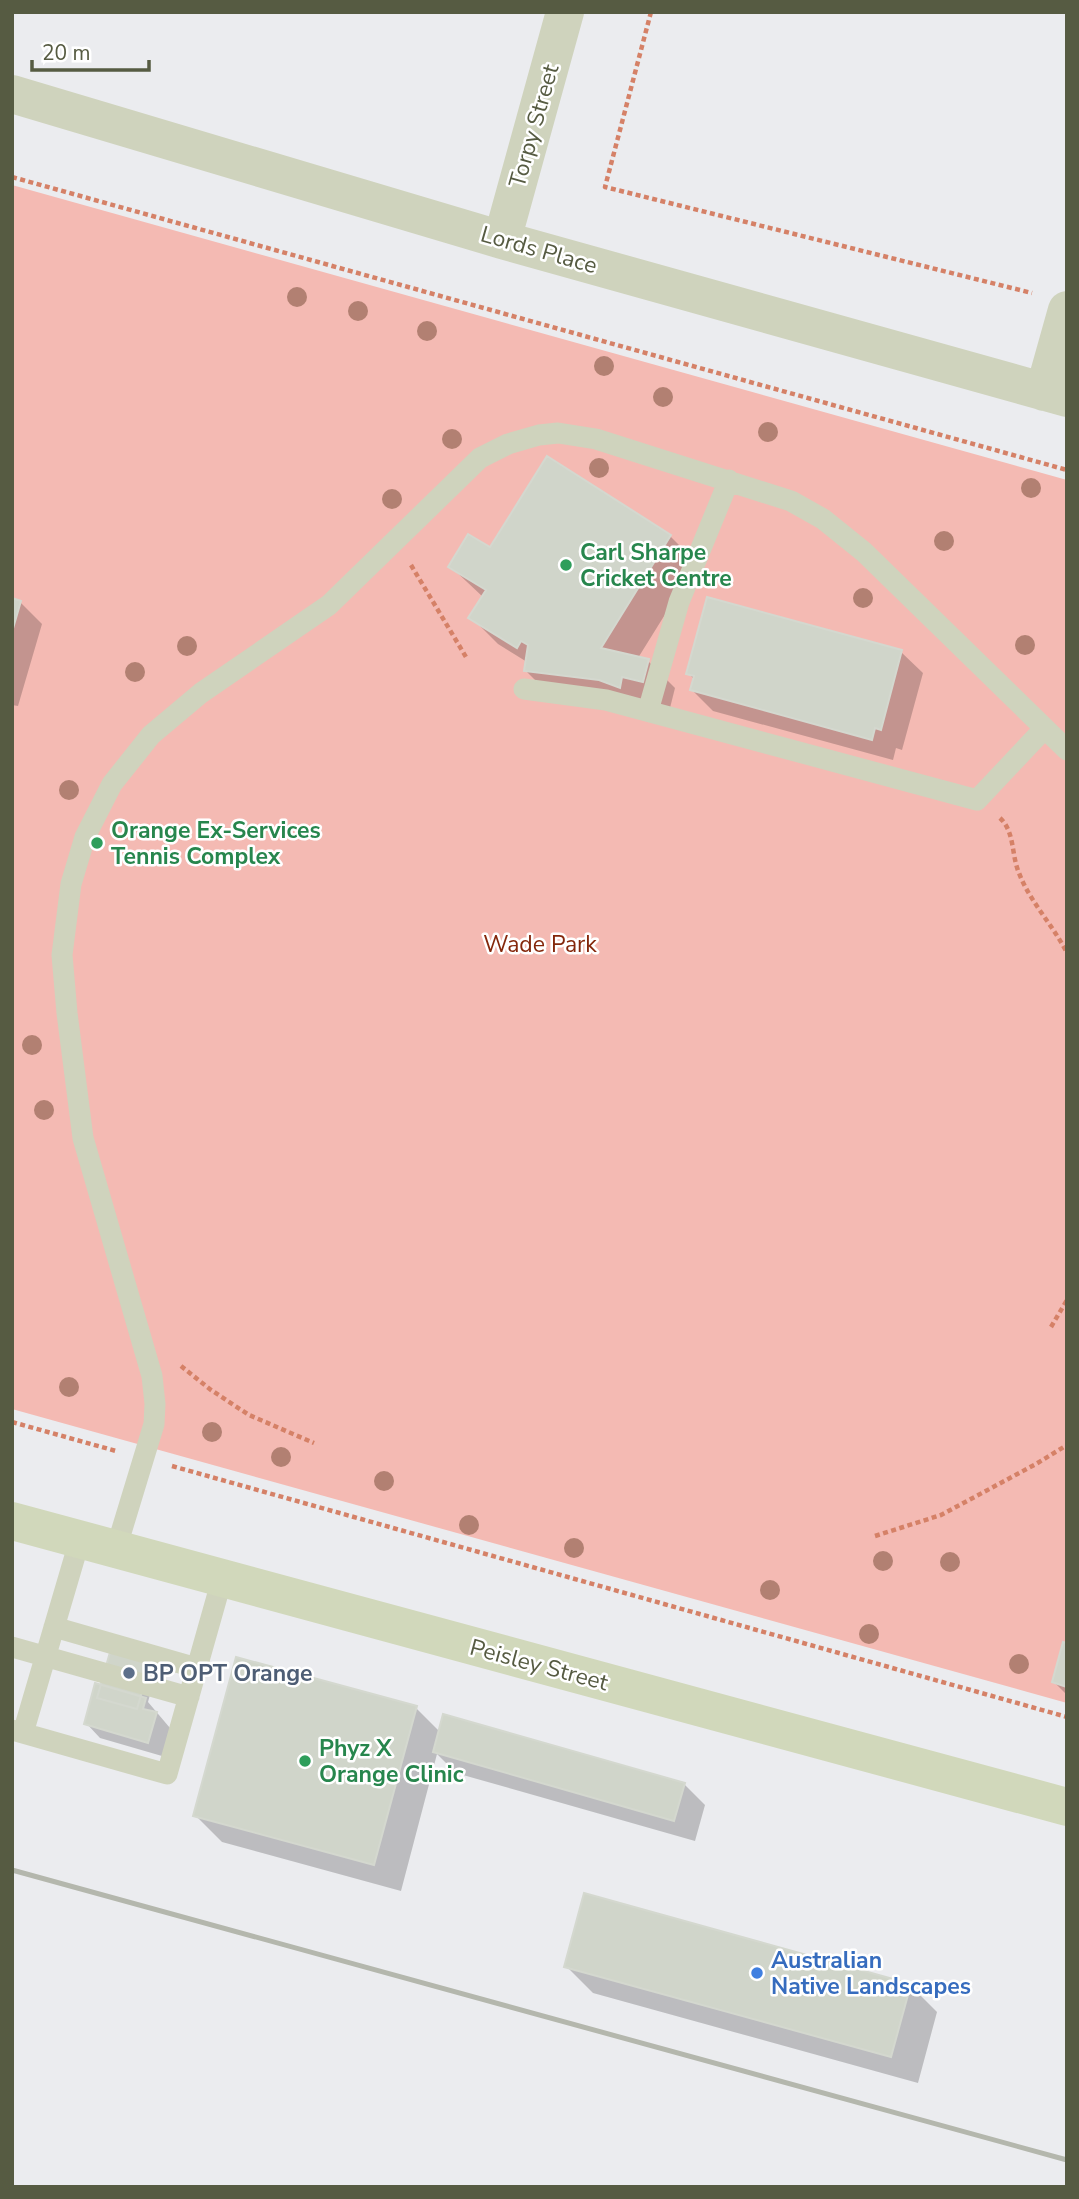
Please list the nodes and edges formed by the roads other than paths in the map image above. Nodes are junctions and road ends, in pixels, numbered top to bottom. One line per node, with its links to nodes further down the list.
1 (565, 12): 3 (street, Torpy Street)
2 (12, 94): 3 (street, Lords Place)
3 (502, 240): 5 (street, Lords Place)
4 (1054, 303): 5 (street)
5 (1055, 395)
6 (729, 480): 8 (lane); 9 (lane); 13 (lane)
7 (524, 689): 8 (lane)
8 (648, 711): 9 (lane)
9 (1044, 729): 10 (lane)
10 (1067, 750)
11 (12, 1521): 12 (main road, Peisley Street)
12 (80, 1539): 13 (main road, Peisley Street); 15 (lane)
13 (116, 1549): 14 (main road, Peisley Street)
14 (222, 1579): 18 (lane); 21 (main road, Peisley Street)
15 (54, 1628): 17 (lane); 18 (lane)
16 (12, 1647): 17 (lane)
17 (46, 1656): 19 (lane); 20 (lane)
18 (197, 1668): 19 (lane)
19 (189, 1697): 20 (lane)
20 (18, 1731)
21 (1067, 1807)

